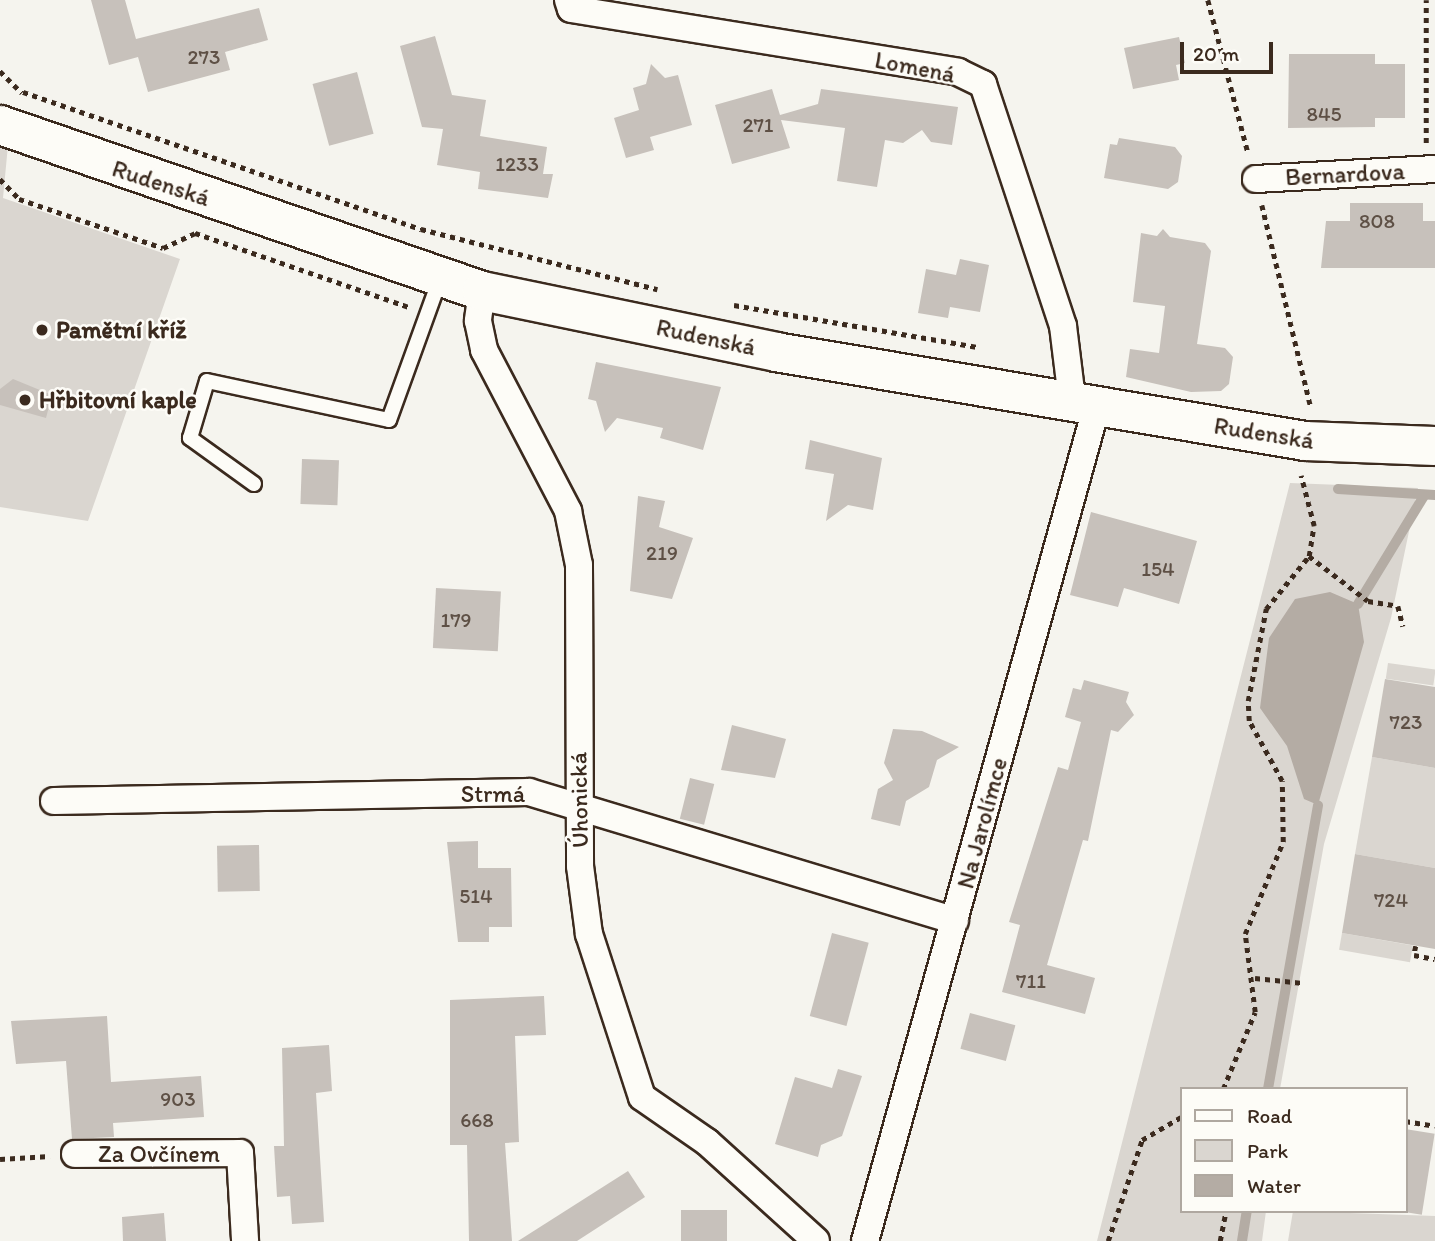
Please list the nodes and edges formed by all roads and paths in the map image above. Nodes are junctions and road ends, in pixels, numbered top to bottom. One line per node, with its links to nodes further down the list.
1 (568, 0): 15 (street, Lomená)
2 (1209, 0): 8 (path)
3 (1426, 0): 6 (path)
4 (23, 92): 11 (path)
5 (0, 125): 9 (street, Rudenská)
6 (1430, 169): 8 (street, Bernardova)
7 (0, 179): 13 (path)
8 (1255, 179): 17 (path)
9 (441, 277): 10 (street, Rudenská); 13 (lane)
10 (482, 291): 15 (street, Rudenská); 22 (street, Úhonická)
11 (672, 292)
12 (726, 303): 14 (path)
13 (429, 314): 18 (lane)
14 (992, 350)
15 (1084, 402): 17 (street, Rudenská); 23 (street, Na Jarolímce)
16 (1435, 446): 17 (street, Rudenská)
17 (1307, 464): 19 (path)
18 (254, 484)
19 (1309, 555): 20 (path); 26 (path)
20 (1403, 626)
21 (54, 801): 22 (street, Strmá)
22 (577, 807): 23 (street, Strmá); 36 (street, Úhonická)
23 (955, 921): 37 (street, Na Jarolímce)
24 (1416, 946): 25 (path)
25 (1435, 959)
26 (1255, 978): 27 (path); 28 (path)
27 (1303, 983)
28 (1224, 1087)
29 (1180, 1118): 38 (path)
30 (1407, 1121): 31 (path)
31 (1435, 1126)
32 (75, 1154): 33 (path); 35 (street, Za Ovčínem)
33 (0, 1160)
34 (1226, 1213): 39 (path)
35 (245, 1241)
36 (816, 1241)
37 (865, 1241)
38 (1108, 1241)
39 (1220, 1241)

